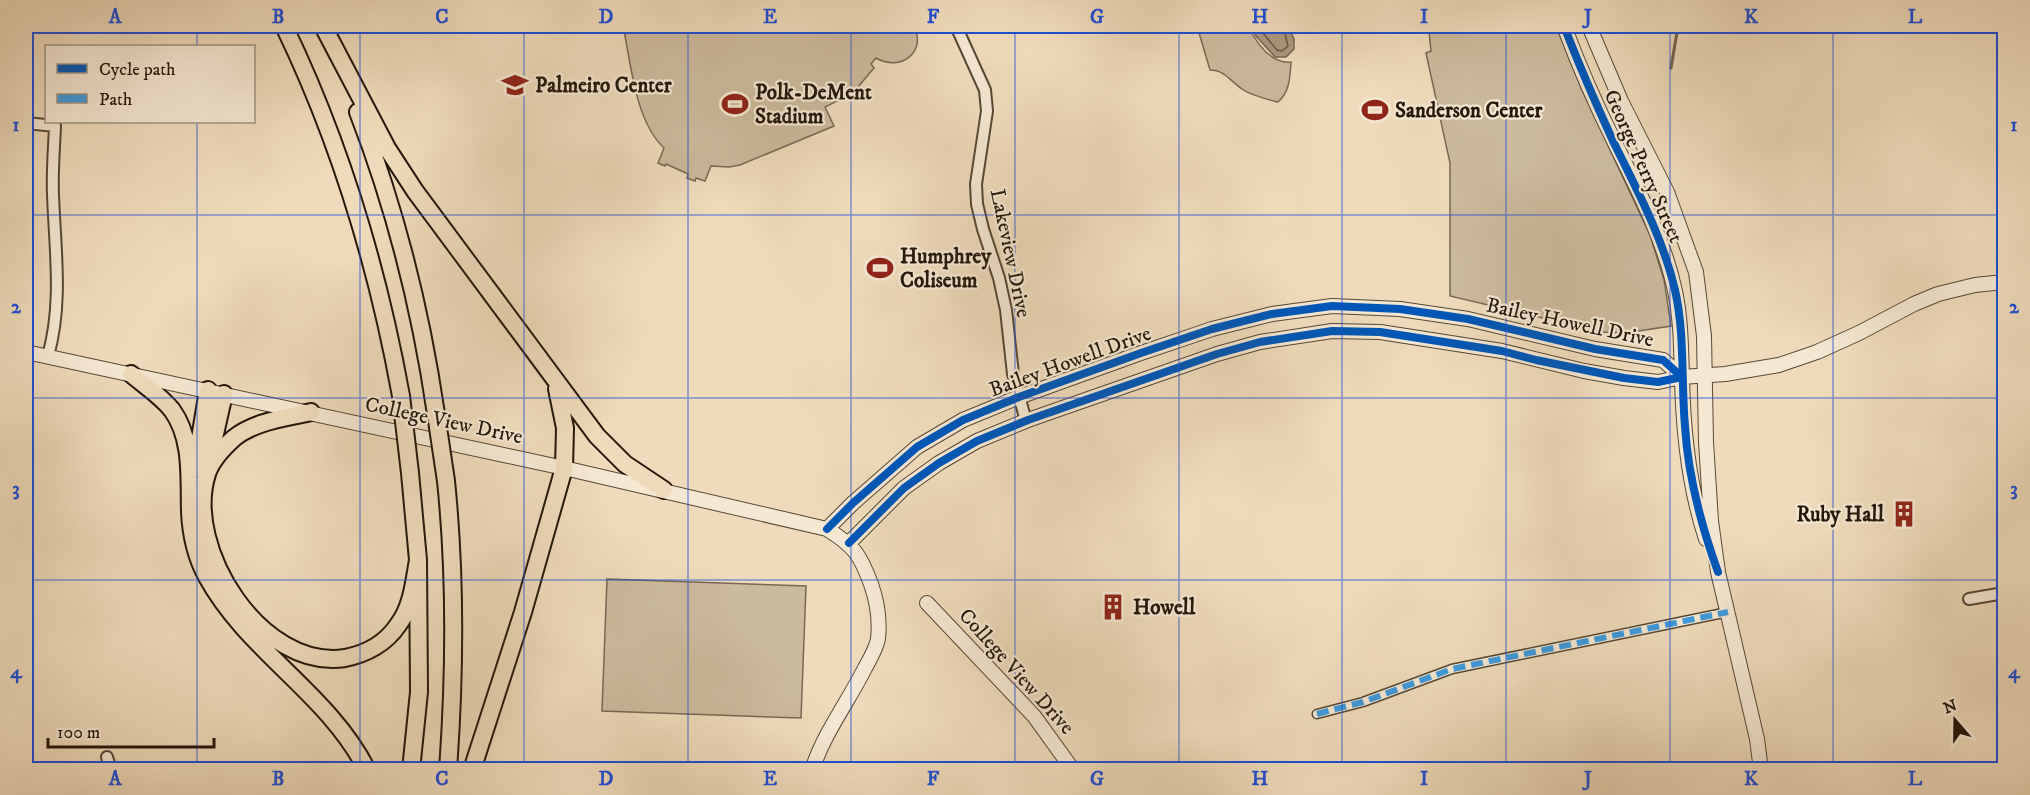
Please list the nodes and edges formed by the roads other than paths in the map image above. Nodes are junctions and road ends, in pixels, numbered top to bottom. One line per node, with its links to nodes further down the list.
1 (284, 26): 25 (main road, bridge)
2 (323, 26): 6 (main road)
3 (956, 26): 16 (street, Lakeview Drive)
4 (1564, 26): 13 (street, George Perry Street)
5 (1589, 26): 12 (street, George Perry Street)
6 (333, 47): 14 (main road); 36 (main road, bridge)
7 (26, 123): 10 (street)
8 (2004, 282): 12 (street)
9 (26, 352): 10 (street, College View Drive)
10 (48, 357): 11 (street, College View Drive)
11 (131, 374): 15 (street, College View Drive); 22 (main road)
12 (1706, 376): 13 (street); 26 (street, George Perry Street)
13 (1682, 377): 16 (street, Bailey Howell Drive); 18 (street, Bailey Howell Drive); 26 (street, George Perry Street)
14 (554, 380): 19 (main road); 21 (main road)
15 (216, 392): 17 (street, College View Drive); 20 (main road); 22 (main road)
16 (1019, 397): 18 (street, Lakeview Drive); 23 (street, Bailey Howell Drive)
17 (311, 412): 19 (street, College View Drive); 20 (main road)
18 (1026, 421): 24 (street, Bailey Howell Drive)
19 (564, 468): 21 (street, College View Drive); 37 (main road)
20 (207, 472): 25 (main road)
21 (664, 490): 23 (street, College View Drive)
22 (190, 493): 34 (main road)
23 (827, 529): 24 (street, College View Drive)
24 (849, 543): 38 (street)
25 (418, 560): 35 (main road)
26 (1718, 572): 30 (street, George Perry Street)
27 (2004, 593): 28 (street)
28 (1969, 599)
29 (927, 603): 39 (street, College View Drive)
30 (1728, 612): 31 (street); 40 (street, George Perry Street)
31 (1317, 714)
32 (107, 757): 33 (street)
33 (111, 770)
34 (367, 770)
35 (411, 770)
36 (448, 770)
37 (472, 770)
38 (812, 770)
39 (1073, 770)
40 (1761, 770)

